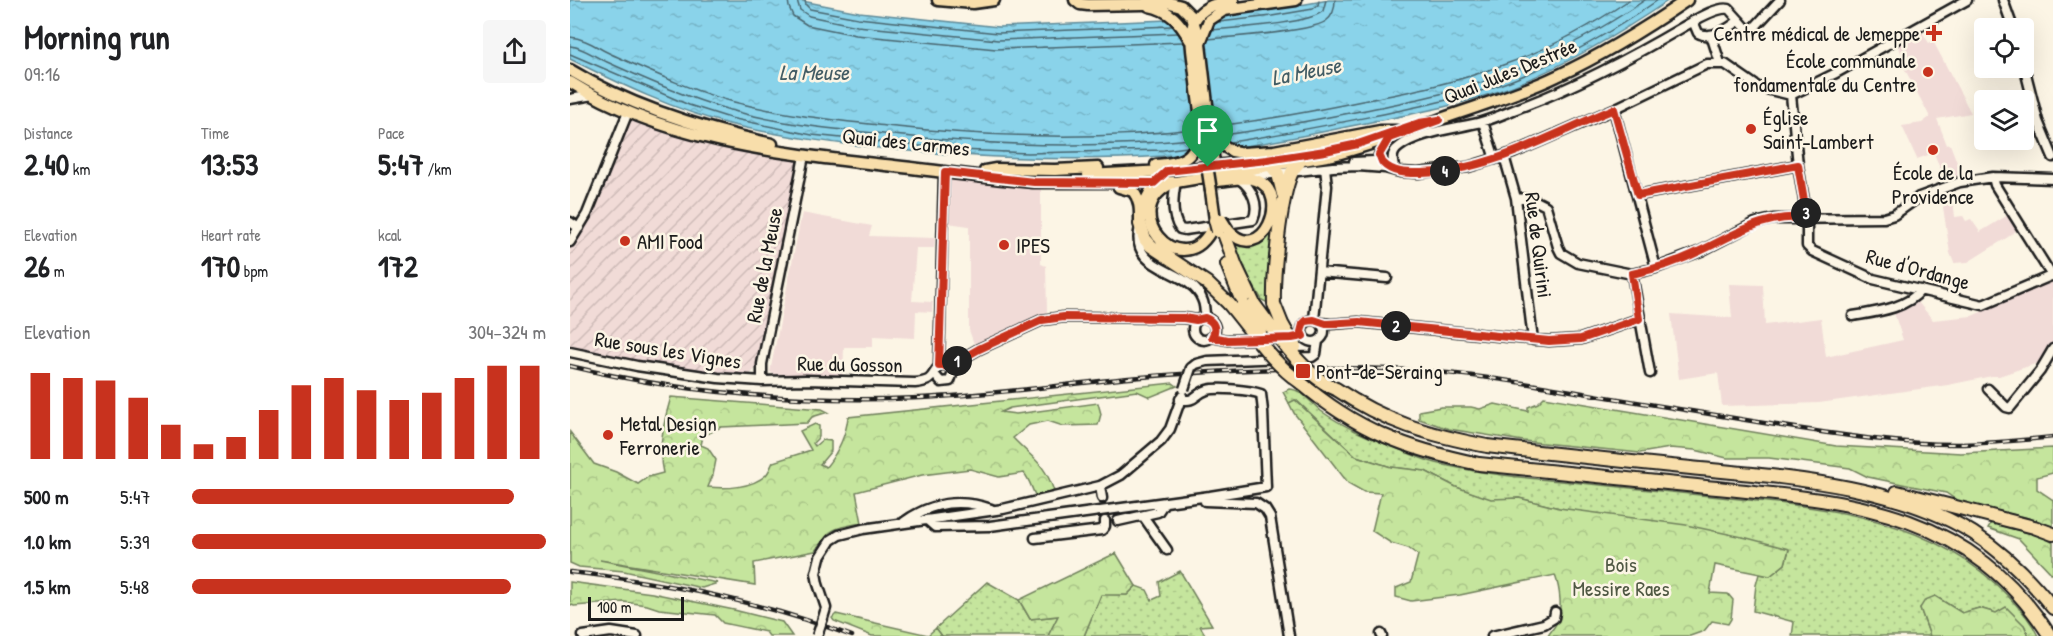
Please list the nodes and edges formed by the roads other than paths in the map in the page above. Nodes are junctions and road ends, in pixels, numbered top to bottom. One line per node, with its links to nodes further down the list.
1 (938, 0): 2 (main road)
2 (993, 0)
3 (1064, 0): 4 (main road)
4 (1070, 0)
5 (1075, 0): 12 (main road)
6 (1233, 0): 13 (main road)
7 (1296, 0): 18 (main road)
8 (1688, 0): 32 (main road, Quai Jules Destrée)
9 (1780, 0): 15 (street)
10 (1967, 0): 26 (street)
11 (2003, 0): 14 (street)
12 (1143, 4): 13 (main road); 18 (main road)
13 (1195, 18): 18 (main road)
14 (2009, 18)
15 (1739, 20): 16 (street); 17 (street)
16 (1694, 21): 17 (street); 30 (street)
17 (1711, 35): 19 (street)
18 (1195, 42): 31 (main road)
19 (1720, 63): 26 (street); 28 (street)
20 (570, 70): 24 (main road)
21 (570, 75): 24 (main road)
22 (2027, 78): 34 (street)
23 (570, 82): 25 (main road, Quai des Carmes)
24 (609, 91): 43 (main road, Quai des Carmes)
25 (593, 95): 27 (street); 29 (main road, Quai des Carmes)
26 (1791, 95): 38 (street)
27 (570, 99)
28 (1614, 109): 35 (street); 54 (street)
29 (628, 112): 33 (main road, Quai des Carmes); 62 (street)
30 (1483, 122): 35 (street, Rue de Quirini); 45 (street)
31 (1205, 126): 32 (main road); 41 (main road); 43 (main road)
32 (1393, 135): 36 (street); 37 (main road, Quai Jules Destrée); 39 (main road, Quai Jules Destrée)
33 (804, 156): 46 (main road, Quai des Carmes); 84 (street, Rue de la Meuse)
34 (2053, 157)
35 (1500, 158): 45 (street); 56 (street, Rue de Quirini)
36 (1379, 160): 40 (street); 42 (street); 45 (street)
37 (1300, 161): 39 (main road, Quai Jules Destrée); 47 (highway)
38 (1798, 165): 54 (street); 58 (street)
39 (1273, 166): 41 (main road, Quai Jules Destrée); 47 (street); 48 (main road, Quai Jules Destrée); 55 (highway)
40 (1359, 166): 42 (street); 45 (street)
41 (1207, 168): 44 (main road, Quai des Carmes); 48 (main road, Quai Jules Destrée); 52 (main road, Quai des Carmes); 61 (main road, bridge)
42 (1329, 168): 47 (street); 65 (street)
43 (985, 171): 44 (main road, Quai des Carmes)
44 (1167, 171): 53 (main road)
45 (1396, 171)
46 (945, 172): 51 (main road, Quai des Carmes); 82 (street)
47 (1292, 172): 55 (highway)
48 (1235, 176): 52 (main road); 52 (street); 61 (main road)
49 (1993, 177): 50 (street); 58 (street); 67 (street)
50 (2053, 179)
51 (1083, 182): 53 (main road, Quai des Carmes); 57 (main road)
52 (1176, 182): 53 (main road, Quai des Carmes); 61 (main road)
53 (1154, 183): 57 (main road)
54 (1638, 195): 64 (street)
55 (1284, 198): 86 (highway, bridge)
56 (1516, 198): 66 (street); 77 (street, Rue de Quirini)
57 (1141, 209): 60 (main road)
58 (1807, 218): 64 (street); 69 (street, Rue d'Ordange)
59 (570, 222): 62 (street)
60 (1140, 224): 72 (street); 85 (highway, bridge)
61 (1219, 227): 70 (highway)
62 (579, 228): 63 (street)
63 (570, 242)
64 (1656, 268): 66 (street)
65 (1319, 272): 68 (street); 74 (street)
66 (1632, 274): 73 (street)
67 (2052, 276): 69 (street, Rue d'Ordange)
68 (1387, 278)
69 (1921, 290): 71 (street)
70 (1248, 304): 85 (highway, bridge); 86 (highway, bridge)
71 (1853, 316)
72 (1201, 319): 76 (street); 76 (street); 81 (street, Rue du Gosson)
73 (1639, 319): 77 (street); 83 (street)
74 (1317, 321): 75 (street); 77 (street); 78 (street)
75 (1303, 336): 76 (street); 78 (street)
76 (1212, 337)
77 (1533, 340)
78 (1318, 341): 88 (street, bridge)
79 (2053, 349): 87 (street)
80 (570, 352): 84 (street, Rue sous les Vignes)
81 (949, 366): 82 (street, Rue du Gosson); 82 (street, Rue du Gosson)
82 (937, 371): 84 (street, Rue du Gosson)
83 (1650, 373)
84 (762, 381)
85 (1304, 385): 105 (highway)
86 (1336, 389): 89 (highway)
87 (1988, 389)
88 (1180, 399): 90 (street); 92 (street)
89 (1780, 477): 100 (highway); 103 (highway)
90 (1100, 486): 91 (street); 94 (street)
91 (1102, 498)
92 (1199, 498): 93 (street); 109 (street)
93 (1164, 503): 95 (street); 96 (street)
94 (994, 510): 96 (street); 99 (street)
95 (1143, 516): 98 (street); 102 (street)
96 (927, 520): 99 (street)
97 (1105, 521): 101 (street)
98 (1118, 521)
99 (901, 524): 108 (street, bridge)
100 (2053, 534)
101 (1035, 538)
102 (1167, 550)
103 (2053, 608)
104 (1555, 612): 110 (street)
105 (2041, 630): 111 (highway)
106 (583, 636): 107 (street)
107 (637, 636)
108 (817, 636)
109 (1288, 636)
110 (1492, 636)
111 (2050, 636)

